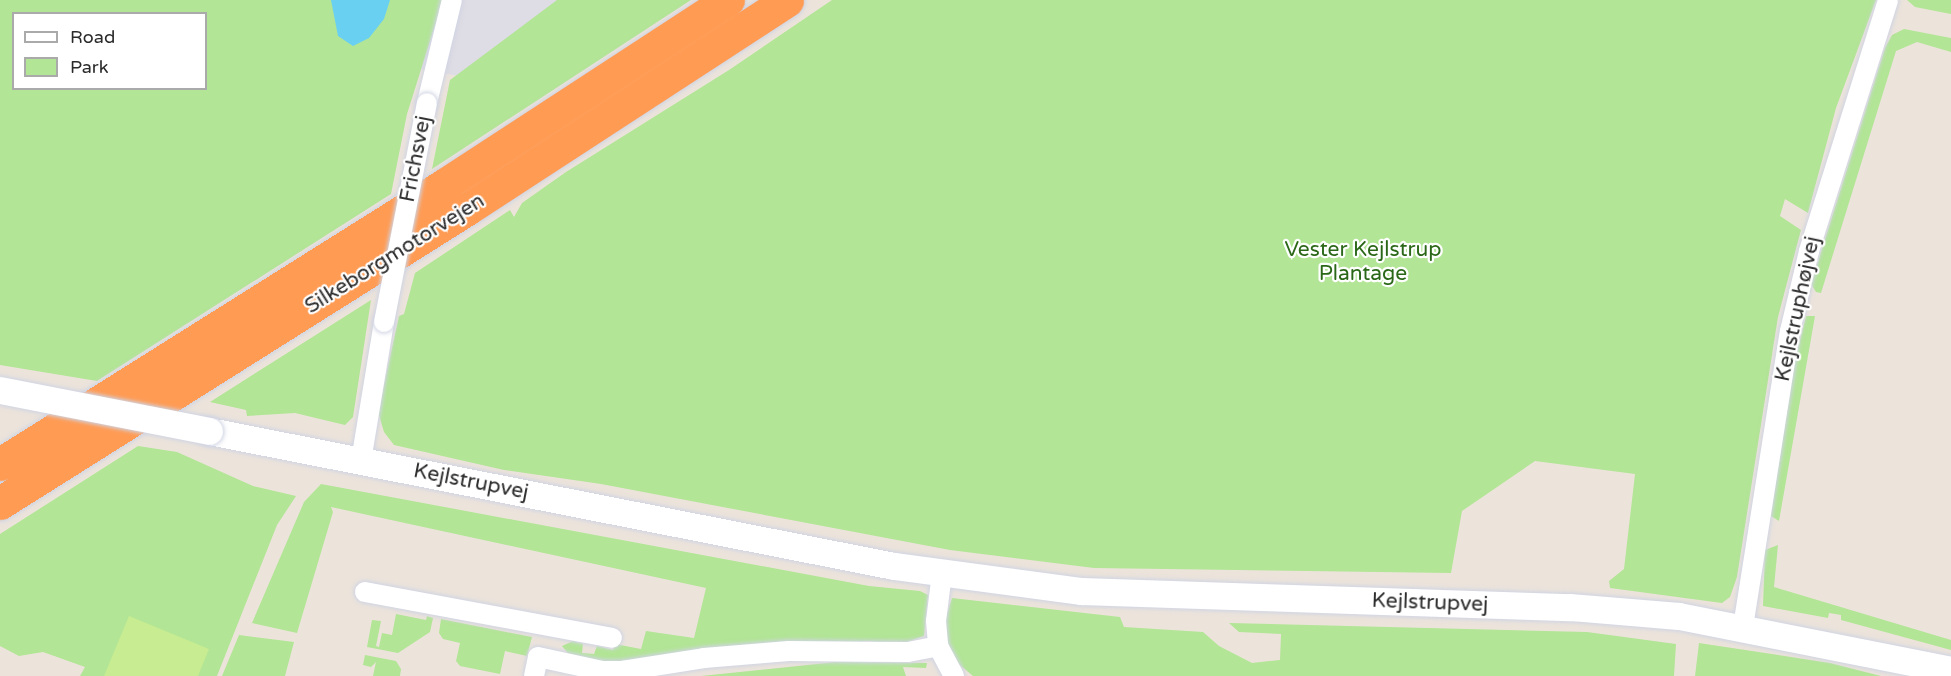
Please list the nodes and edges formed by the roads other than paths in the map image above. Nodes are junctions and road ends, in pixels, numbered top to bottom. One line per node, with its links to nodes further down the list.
1 (452, 0): 6 (street, Frichsvej, bridge)
2 (728, 0): 7 (highway, Silkeborgmotorvejen)
3 (787, 0): 8 (highway, Silkeborgmotorvejen)
4 (1888, 0): 12 (street, Kejlstruphøjvej)
5 (0, 390): 6 (street, Kejlstrupvej, bridge)
6 (361, 461): 9 (street, Kejlstrupvej)
7 (0, 464)
8 (0, 503)
9 (942, 573): 12 (street, Kejlstrupvej); 14 (street)
10 (365, 592): 11 (street)
11 (552, 627): 13 (street); 15 (street)
12 (1743, 627): 16 (street, Kejlstrupvej)
13 (612, 638)
14 (938, 646): 15 (street); 19 (street)
15 (550, 659): 18 (street)
16 (1914, 669): 17 (street, Kejlstrupvej)
17 (1951, 670)
18 (534, 676)
19 (954, 676)

